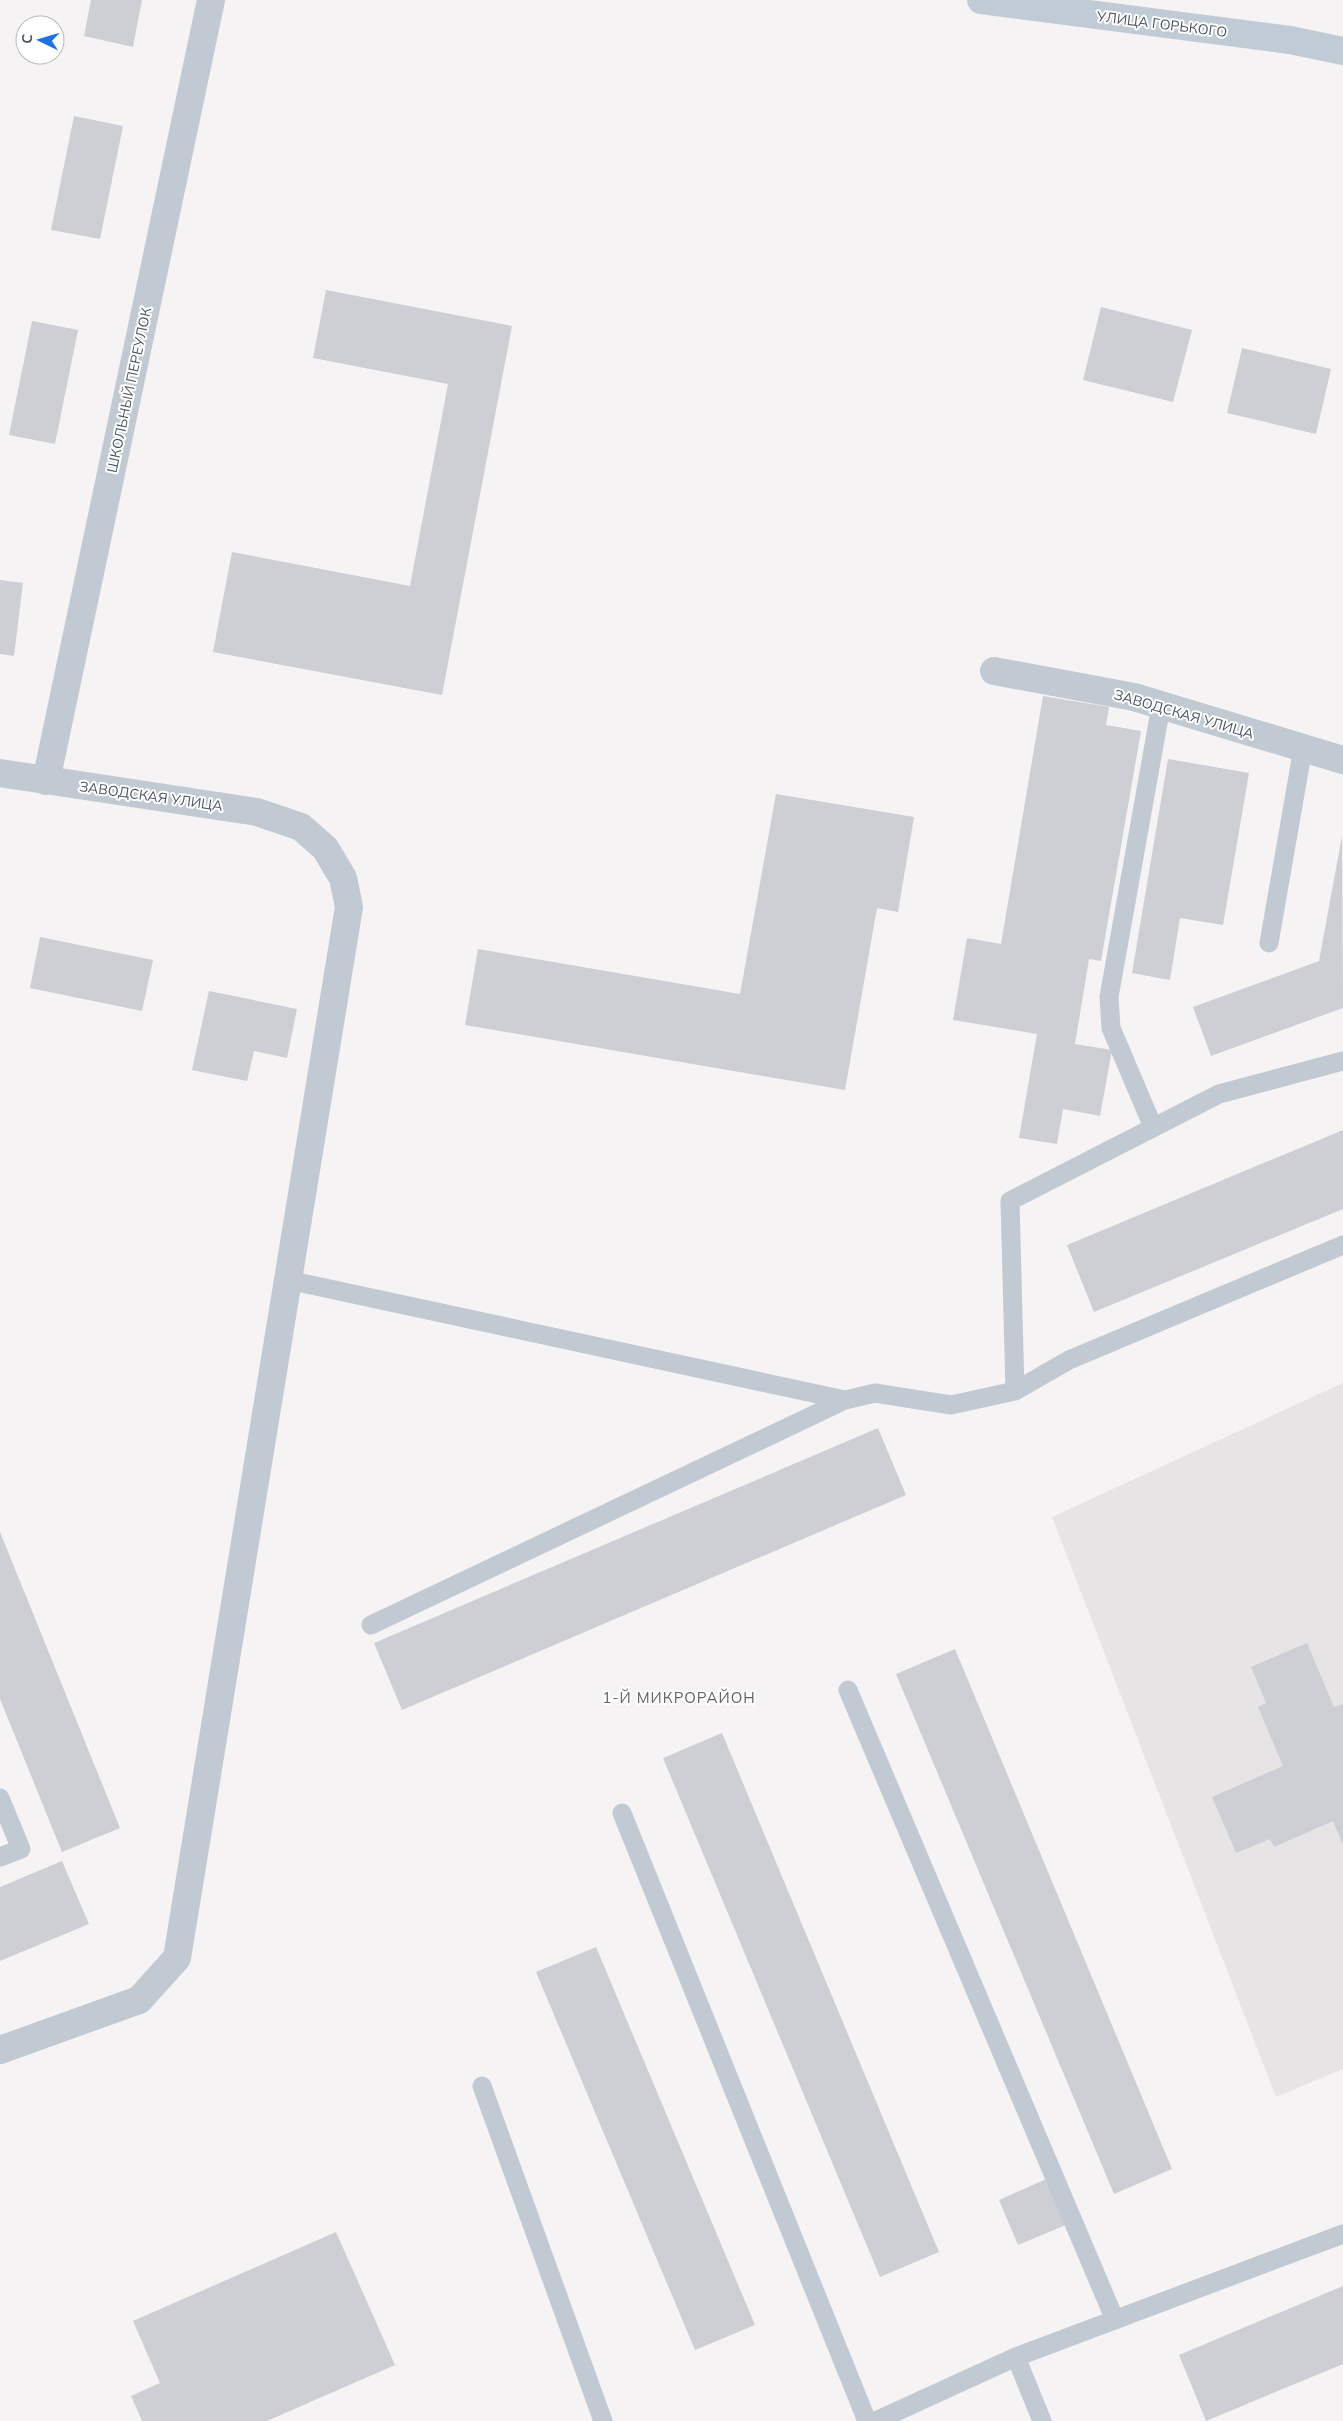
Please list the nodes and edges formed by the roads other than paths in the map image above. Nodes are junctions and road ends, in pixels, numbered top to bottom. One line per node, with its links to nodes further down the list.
1 (210, 0): 9 (street, ШКОЛЬНЫЙ ПЕРЕУЛОК)
2 (996, 1): 3 (main road, УЛИЦА ГОРЬКОГО)
3 (1343, 51)
4 (994, 671): 5 (street, ЗАВОДСКАЯ УЛИЦА)
5 (1161, 706): 6 (street, ЗАВОДСКАЯ УЛИЦА); 12 (lane)
6 (1303, 748): 7 (street, ЗАВОДСКАЯ УЛИЦА); 10 (lane)
7 (1343, 760)
8 (0, 774): 9 (street, ЗАВОДСКАЯ УЛИЦА)
9 (46, 781): 14 (street, ЗАВОДСКАЯ УЛИЦА)
10 (1269, 943)
11 (1343, 1061): 12 (lane)
12 (1153, 1127): 15 (lane)
13 (1343, 1245): 15 (lane)
14 (288, 1280): 16 (lane); 22 (street)
15 (1015, 1391): 16 (lane)
16 (845, 1400): 17 (lane)
17 (371, 1625)
18 (848, 1690): 25 (lane)
19 (0, 1798): 21 (lane)
20 (622, 1813): 28 (lane)
21 (0, 1857)
22 (0, 2050)
23 (482, 2086): 27 (lane)
24 (1343, 2234): 25 (lane)
25 (1115, 2320): 26 (lane)
26 (1016, 2357): 29 (lane); 30 (lane)
27 (603, 2421)
28 (867, 2421)
29 (876, 2421)
30 (1042, 2421)

